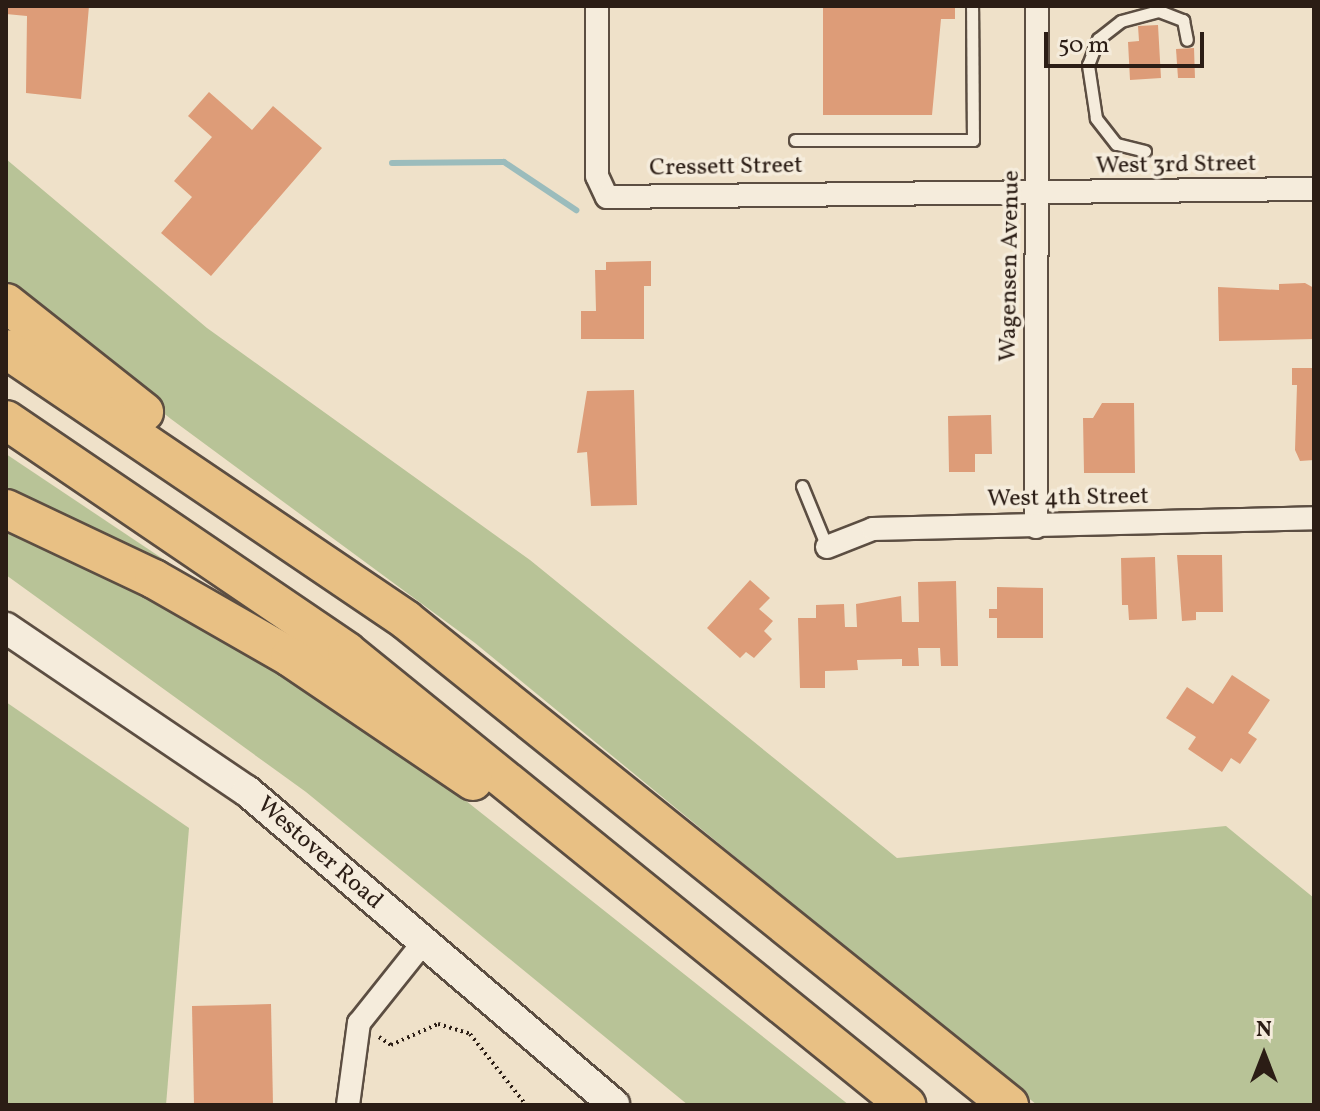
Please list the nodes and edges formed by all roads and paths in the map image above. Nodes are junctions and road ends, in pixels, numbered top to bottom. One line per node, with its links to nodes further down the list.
1 (597, 6): 8 (street, Cressett Street)
2 (972, 6): 5 (lane)
3 (1037, 6): 8 (street, Wagensen Avenue)
4 (1187, 40): 6 (lane)
5 (795, 140)
6 (1145, 151)
7 (1314, 189): 8 (street, West 3rd Street)
8 (1039, 196): 15 (street, Wagensen Avenue)
9 (6, 303): 17 (highway)
10 (6, 349): 17 (highway)
11 (6, 420): 20 (highway)
12 (802, 486): 16 (lane)
13 (6, 509): 20 (highway)
14 (1314, 518): 15 (street, West 4th Street)
15 (1036, 527): 16 (street, West 4th Street)
16 (827, 547)
17 (406, 620): 26 (highway)
18 (6, 628): 19 (street, Westover Road)
19 (422, 944): 21 (street); 24 (street, Westover Road)
20 (794, 1011): 25 (highway)
21 (359, 1023): 22 (street); 23 (path)
22 (348, 1105)
23 (526, 1105)
24 (614, 1105)
25 (906, 1105)
26 (1009, 1105)

